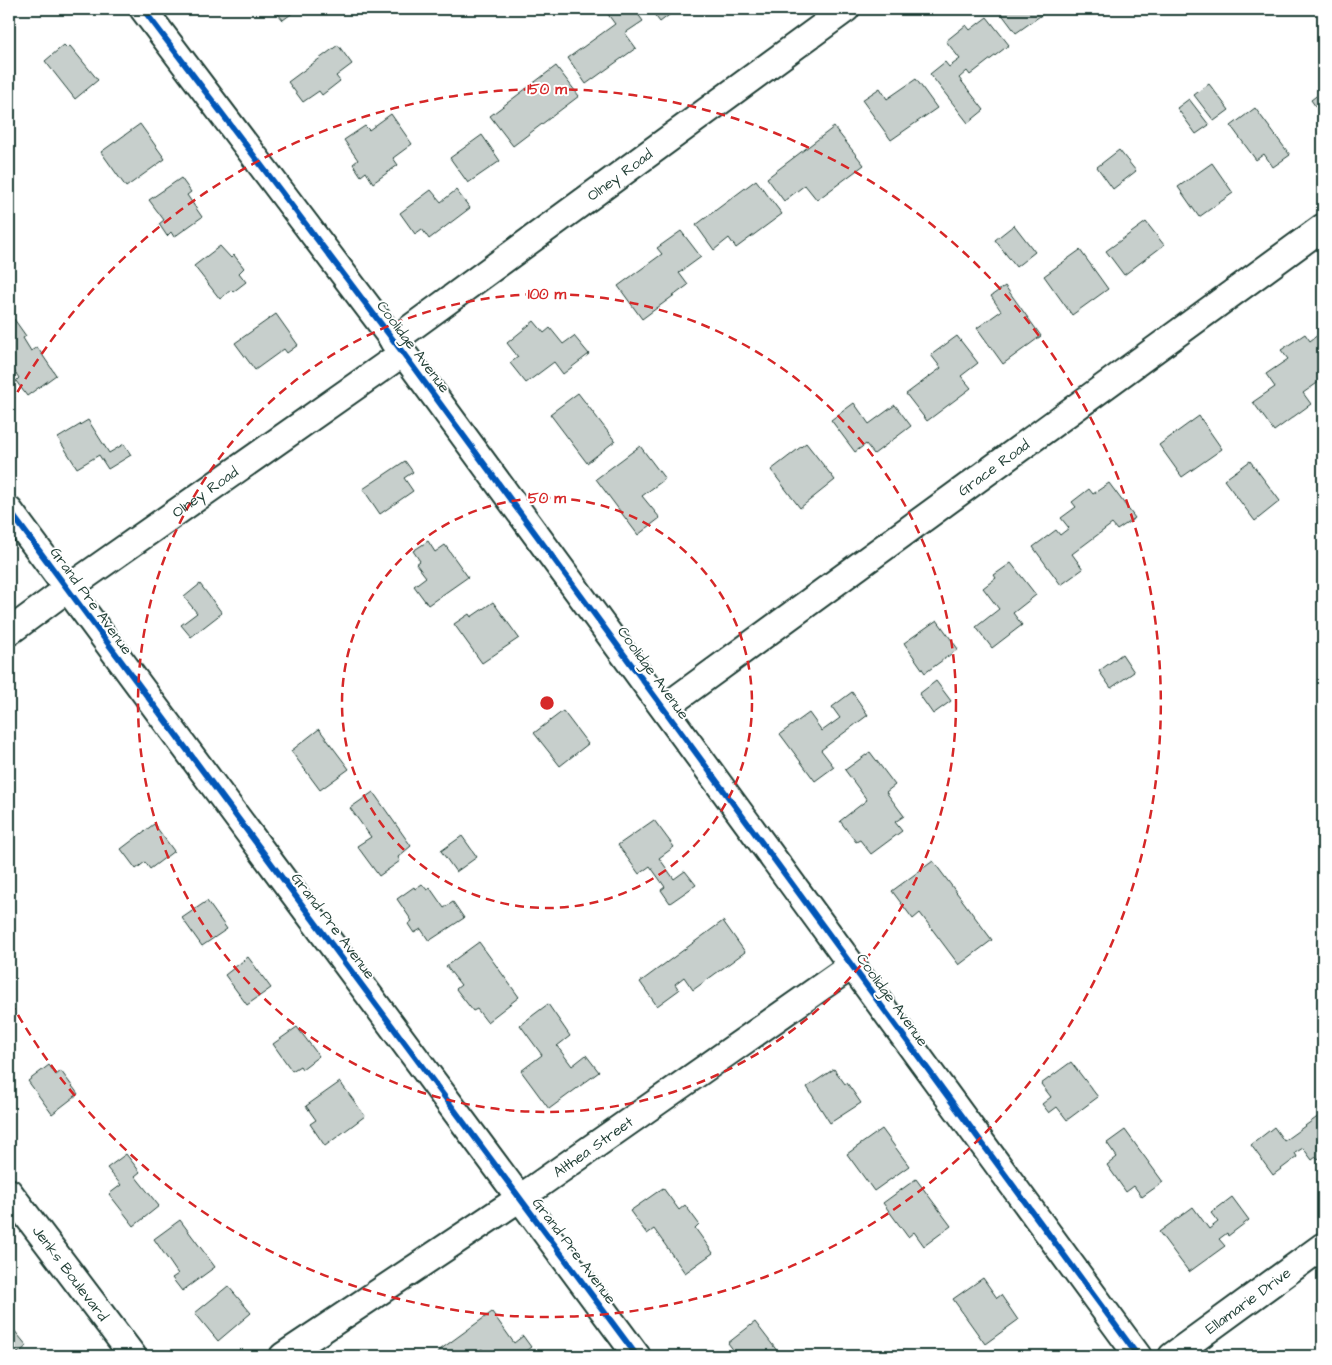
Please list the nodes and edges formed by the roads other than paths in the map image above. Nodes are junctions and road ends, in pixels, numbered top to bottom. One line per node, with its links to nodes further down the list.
1 (142, 9): 4 (street, Coolidge Avenue)
2 (846, 9): 4 (street, Olney Road)
3 (1323, 227): 8 (street, Grace Road)
4 (398, 347): 6 (street, Olney Road); 8 (street, Coolidge Avenue)
5 (9, 510): 6 (street, Grand Pre Avenue)
6 (67, 589): 7 (street, Olney Road); 11 (street, Grand Pre Avenue)
7 (9, 632)
8 (664, 708): 9 (street, Coolidge Avenue)
9 (851, 966): 11 (street, Althea Street); 16 (street, Coolidge Avenue)
10 (9, 1192): 13 (street, Jenks Boulevard)
11 (520, 1198): 14 (street, Althea Street); 15 (street, Grand Pre Avenue)
12 (1323, 1246): 17 (street, Ellamarie Drive)
13 (133, 1356)
14 (283, 1356)
15 (637, 1356)
16 (1138, 1356)
17 (1172, 1356)

